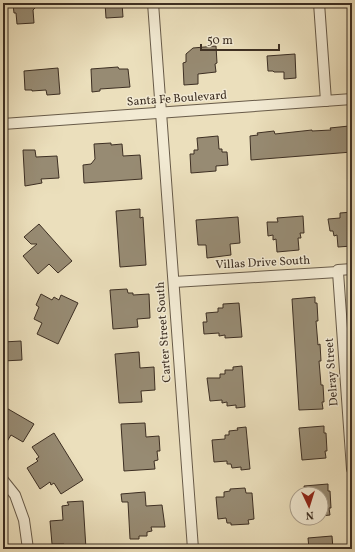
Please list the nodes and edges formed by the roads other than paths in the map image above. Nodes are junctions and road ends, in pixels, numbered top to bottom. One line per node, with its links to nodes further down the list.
1 (153, 3): 5 (street, Carter Street South)
2 (319, 3): 4 (street)
3 (352, 99): 4 (street, Santa Fe Boulevard)
4 (326, 101): 5 (street, Santa Fe Boulevard)
5 (161, 113): 6 (street, Santa Fe Boulevard); 9 (street, Carter Street South)
6 (3, 124)
7 (352, 269): 8 (street, Villas Drive South)
8 (338, 272): 9 (street, Villas Drive South); 10 (street, Delray Street)
9 (174, 282): 13 (street, Carter Street South)
10 (352, 469)
11 (3, 480): 12 (street)
12 (28, 549)
13 (193, 549)

